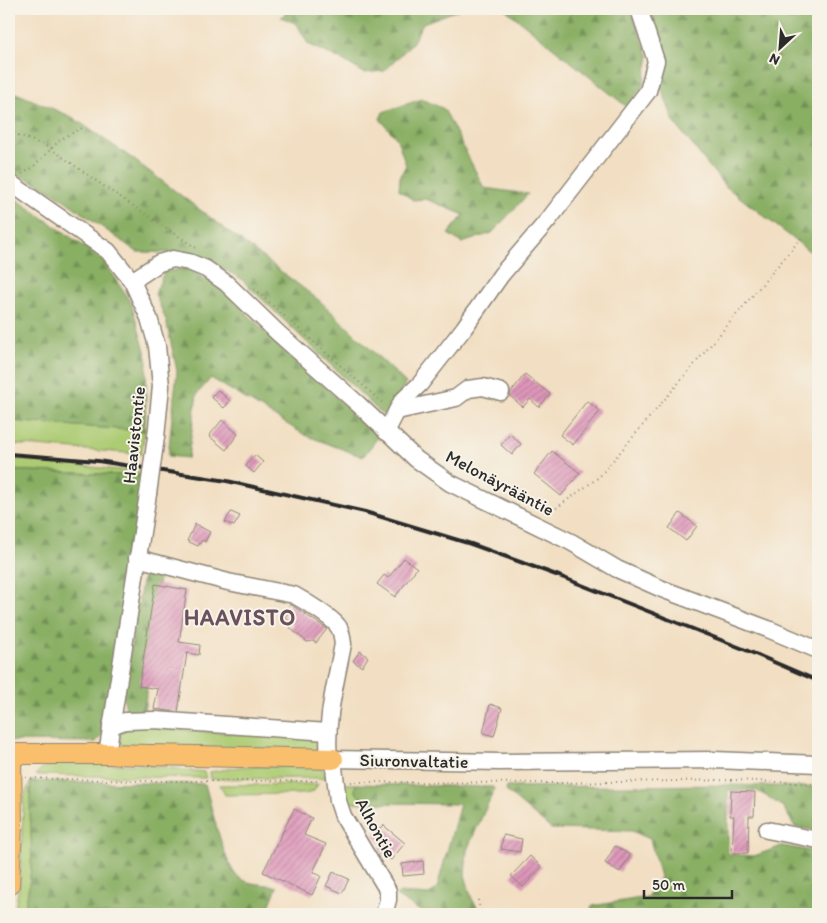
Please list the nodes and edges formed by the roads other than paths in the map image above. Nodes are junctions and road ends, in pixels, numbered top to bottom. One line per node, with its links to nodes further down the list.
1 (639, 9): 5 (street)
2 (13, 179): 3 (street, Haavistontie)
3 (132, 281): 6 (street, Melonäyrääntie); 7 (street, Haavistontie, bridge)
4 (501, 392): 5 (street)
5 (396, 413): 6 (street)
6 (386, 432): 8 (street, Melonäyrääntie)
7 (137, 558): 9 (street, Haavistontie); 10 (street, Alhontie)
8 (818, 650)
9 (112, 726): 10 (street); 12 (street, Haavistontie)
10 (328, 732): 13 (street, Alhontie)
11 (10, 754): 12 (main road, Siuronvaltatie); 17 (main road)
12 (107, 754): 13 (main road, Siuronvaltatie)
13 (331, 759): 14 (street, Siuronvaltatie); 18 (street, Alhontie)
14 (818, 764)
15 (767, 830): 16 (street)
16 (818, 840)
17 (9, 885)
18 (384, 914)

